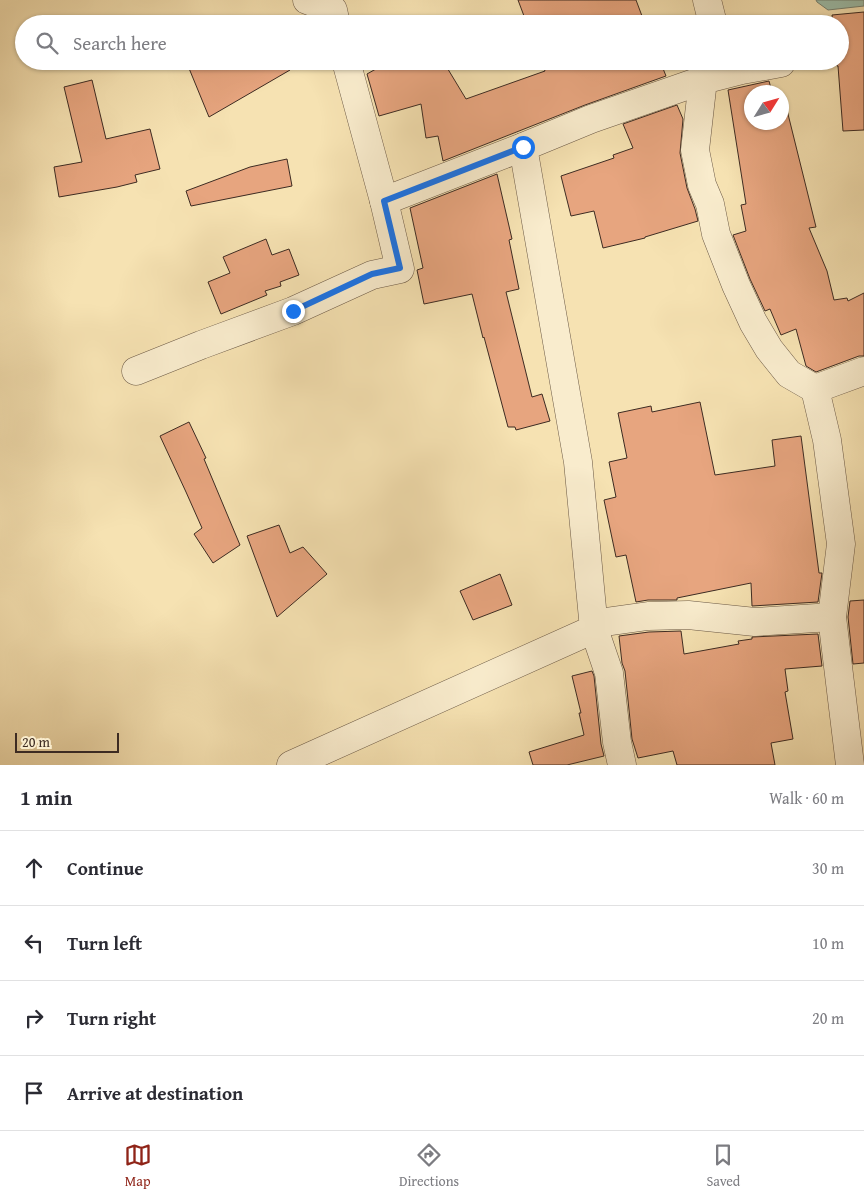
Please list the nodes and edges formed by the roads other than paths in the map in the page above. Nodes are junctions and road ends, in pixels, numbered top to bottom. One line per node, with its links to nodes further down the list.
1 (307, 0): 3 (street)
2 (706, 0): 4 (street)
3 (333, 15)
4 (710, 15)
5 (348, 70): 9 (street)
6 (705, 70): 7 (street); 8 (street); 12 (street)
7 (742, 70)
8 (523, 147): 9 (street); 14 (street)
9 (384, 201): 11 (street)
10 (864, 370): 12 (street)
11 (136, 371)
12 (815, 389): 13 (street)
13 (832, 617): 14 (street); 17 (street)
14 (594, 629): 15 (street); 16 (street)
15 (291, 765)
16 (622, 765)
17 (850, 765)

